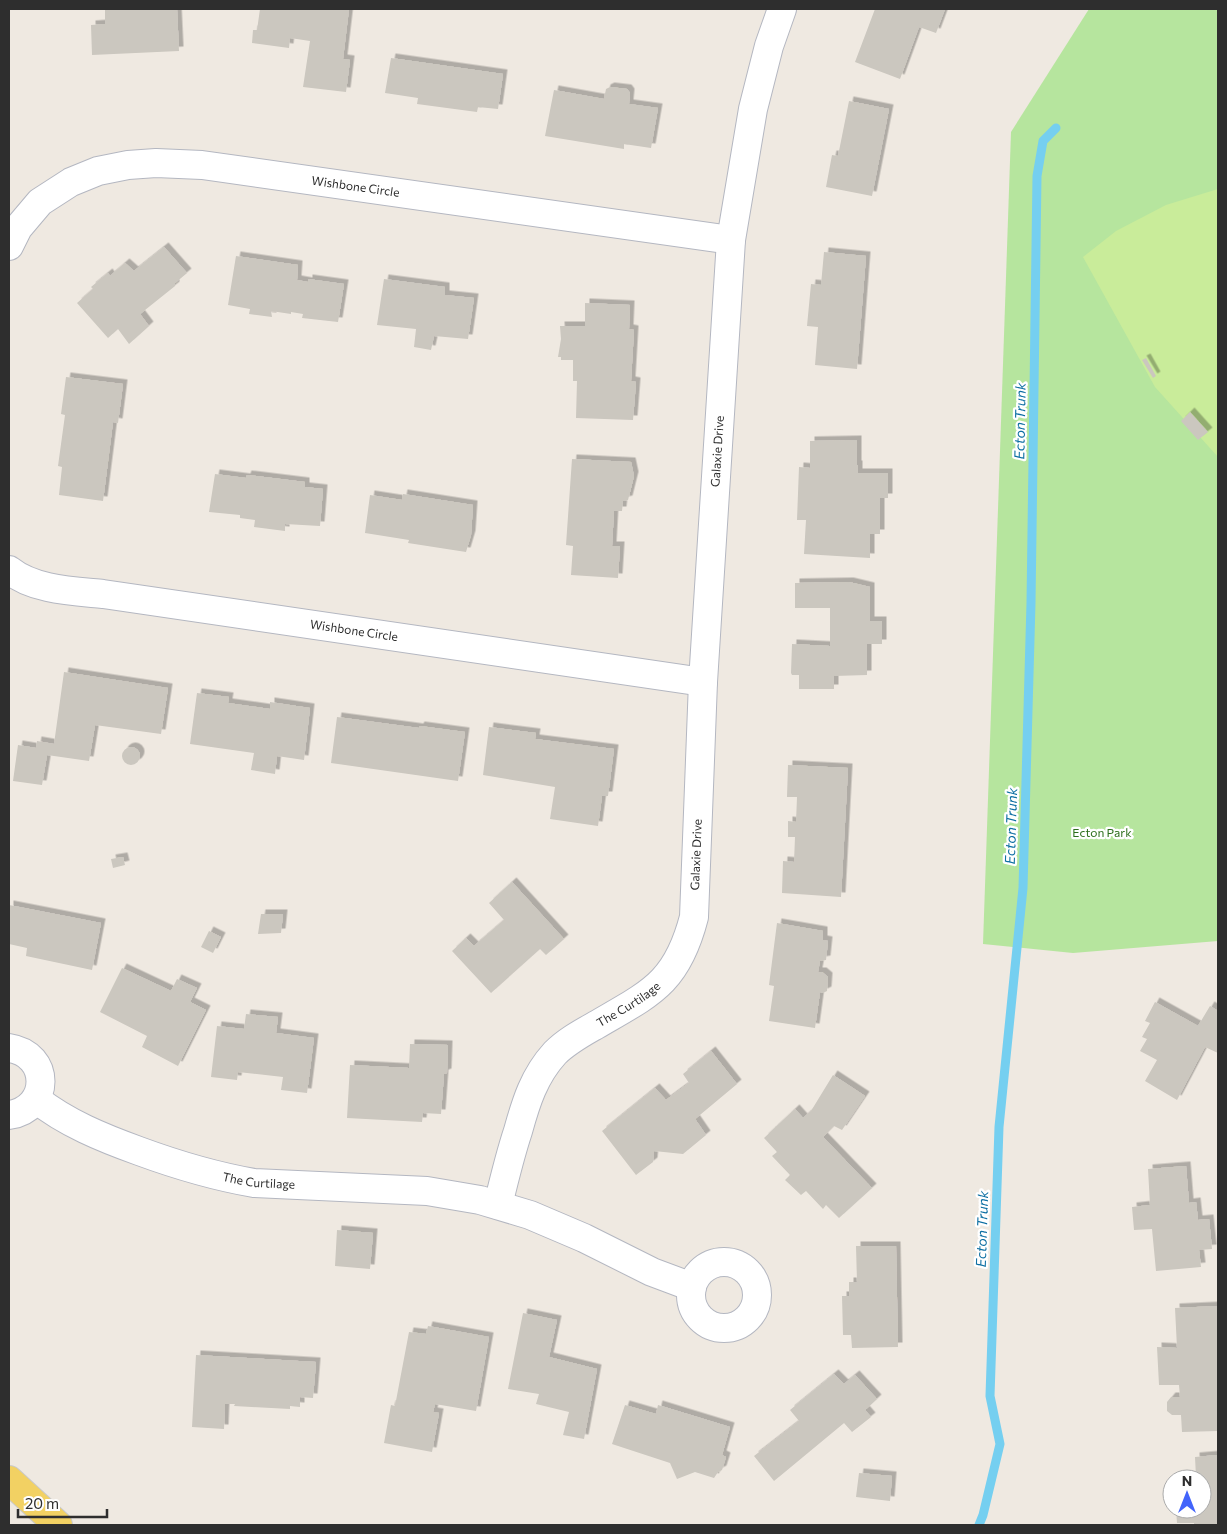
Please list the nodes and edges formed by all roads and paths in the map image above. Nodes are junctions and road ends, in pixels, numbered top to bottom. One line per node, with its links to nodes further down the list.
1 (782, 9): 2 (street, Galaxie Drive)
2 (731, 240): 3 (street, Wishbone Circle); 5 (street, Galaxie Drive)
3 (9, 246)
4 (9, 570): 5 (street, Wishbone Circle)
5 (702, 682): 6 (street, Galaxie Drive)
6 (696, 898): 10 (street, The Curtilage)
7 (9, 1048): 8 (street)
8 (36, 1098): 9 (street); 10 (street, The Curtilage)
9 (9, 1115)
10 (498, 1205): 11 (street, The Curtilage)
11 (692, 1287)
12 (9, 1480): 13 (main road)
13 (58, 1525)

